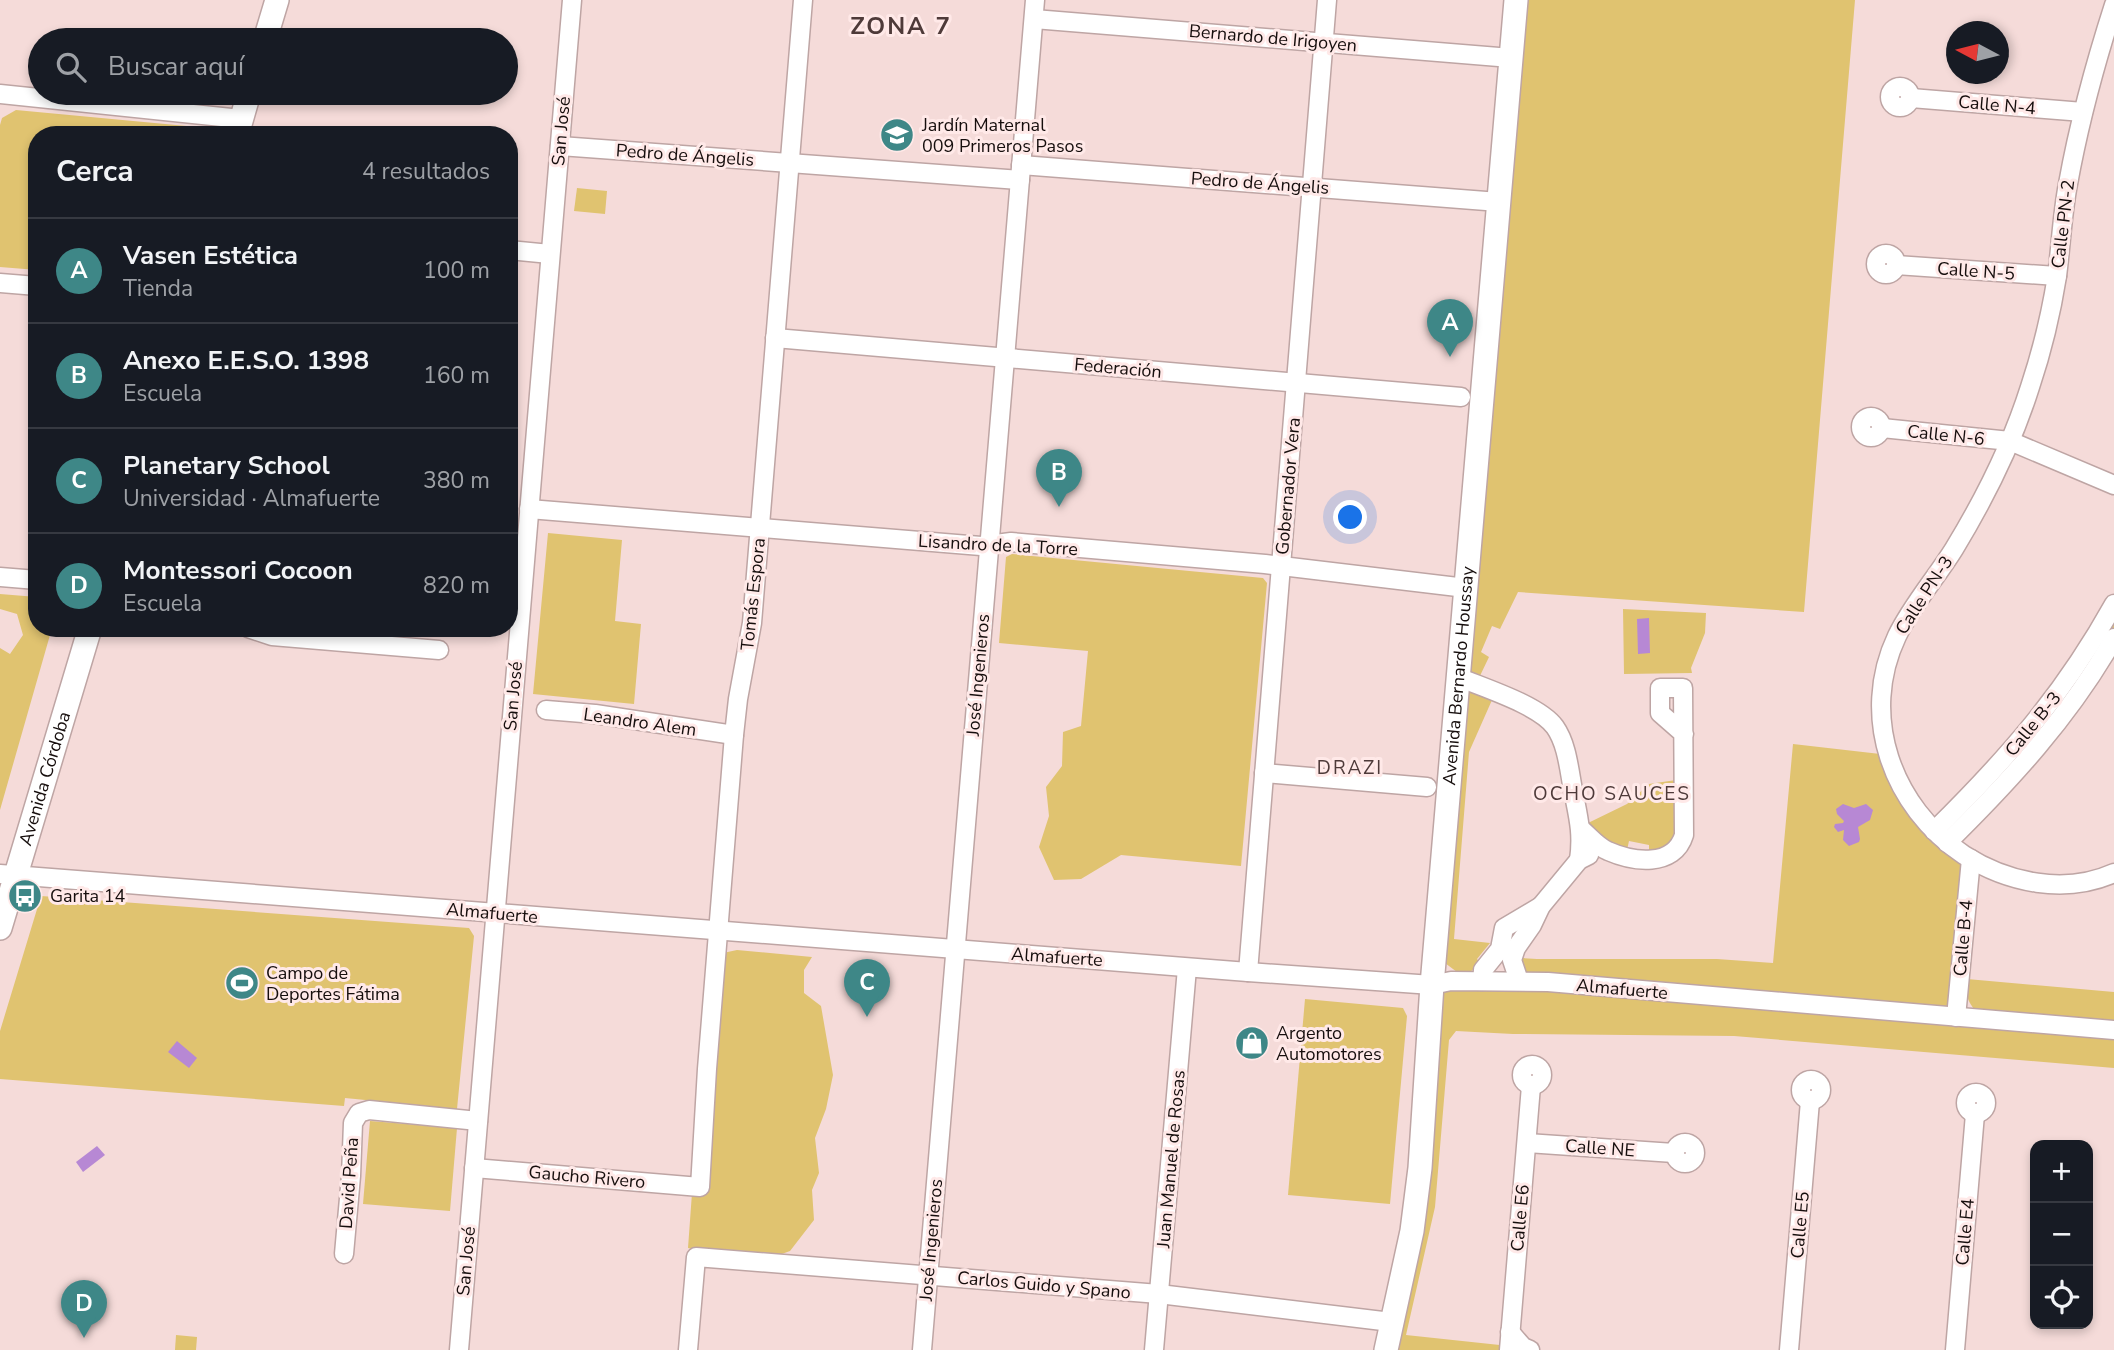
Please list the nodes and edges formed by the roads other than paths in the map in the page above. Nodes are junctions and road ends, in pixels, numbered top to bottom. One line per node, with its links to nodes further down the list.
1 (277, 0): 9 (main road)
2 (572, 0): 20 (street, San José)
3 (803, 0): 21 (street, Tomás Espora)
4 (1035, 0): 8 (street, José Ingenieros)
5 (1327, 0): 10 (street, Gobernador Vera)
6 (1516, 0): 11 (main road, Avenida Bernardo Houssay)
7 (2114, 5): 17 (street, Calle PN-2)
8 (1034, 19): 10 (street, Bernardo de Irigoyen); 22 (street, José Ingenieros)
9 (269, 28)
10 (1324, 43): 11 (street, Bernardo de Irigoyen); 23 (street, Gobernador Vera)
11 (1511, 58): 24 (main road, Avenida Bernardo Houssay)
12 (0, 94): 13 (street)
13 (28, 98)
14 (1911, 98): 17 (street, Calle N-4)
15 (80, 105): 18 (street)
16 (245, 105): 19 (main road)
17 (2082, 112): 28 (street, Calle PN-2)
18 (232, 126)
19 (239, 126)
20 (559, 146): 21 (street, Pedro de Ángelis); 26 (street, San José)
21 (789, 163): 22 (street, Pedro de Ángelis); 31 (street, Tomás Espora)
22 (1021, 172): 23 (street, Pedro de Ángelis); 32 (street, José Ingenieros)
23 (1312, 187): 24 (street, Pedro de Ángelis); 33 (street, Gobernador Vera)
24 (1499, 202): 44 (main road, Avenida Bernardo Houssay)
25 (518, 251): 26 (street)
26 (550, 254): 38 (street, San José)
27 (1896, 265): 28 (street, Calle N-5)
28 (2057, 276): 36 (street, Calle PN-2)
29 (0, 283): 30 (street)
30 (28, 285)
31 (775, 338): 32 (street, Federación); 39 (street, Tomás Espora)
32 (1005, 358): 33 (street, Federación); 40 (street, José Ingenieros)
33 (1296, 383): 34 (street, Federación); 41 (street, Gobernador Vera)
34 (1461, 397)
35 (1882, 428): 36 (street, Calle N-6)
36 (2010, 441): 37 (street, Calle N-6); 58 (street, Calle PN-3)
37 (2114, 485)
38 (529, 509): 39 (street, Lisandro de la Torre); 65 (street, San José)
39 (760, 528): 40 (street, Lisandro de la Torre); 54 (street, Tomás Espora)
40 (989, 545): 41 (street, Lisandro de la Torre); 68 (street, José Ingenieros)
41 (1281, 566): 44 (street, Lisandro de la Torre); 55 (street, Gobernador Vera)
42 (0, 577): 43 (street)
43 (28, 579)
44 (1466, 587): 50 (main road, Avenida Bernardo Houssay)
45 (2114, 604): 51 (street, Calle B-3)
46 (87, 637): 62 (main road, Avenida Córdoba)
47 (284, 637): 49 (street)
48 (2114, 638): 51 (street, Calle B-3)
49 (439, 650)
50 (1458, 677): 57 (street); 74 (main road, Avenida Bernardo Houssay)
51 (2065, 699): 58 (street, Calle B-3); 58 (street, Calle B-3)
52 (547, 710): 54 (street, Leandro Alem)
53 (1684, 734): 59 (street)
54 (734, 735): 67 (street, Tomás Espora)
55 (1264, 773): 56 (street); 71 (street, Gobernador Vera)
56 (1427, 787)
57 (1582, 830): 59 (street); 60 (street)
58 (1953, 843): 63 (street); 75 (street, Calle B-4)
59 (1606, 851): 60 (street)
60 (1579, 860): 69 (street)
61 (2114, 873): 63 (street)
62 (8, 875): 65 (street, Almafuerte); 66 (main road, Avenida Córdoba)
63 (2084, 884): 64 (street)
64 (2114, 887)
65 (495, 913): 67 (street, Almafuerte); 80 (street, San José)
66 (0, 928)
67 (719, 932): 68 (street, Almafuerte); 84 (street, Tomás Espora)
68 (956, 950): 70 (street, Almafuerte); 86 (street, José Ingenieros)
69 (1506, 955): 72 (street); 73 (street)
70 (1188, 968): 71 (street, Almafuerte); 87 (street, Juan Manuel de Rosas)
71 (1248, 972): 74 (street, Almafuerte)
72 (1482, 981): 73 (street, Almafuerte); 74 (street, Almafuerte)
73 (1519, 981): 75 (street, Almafuerte)
74 (1432, 985): 88 (main road, Avenida Bernardo Houssay)
75 (1956, 1017): 76 (street, Almafuerte)
76 (2114, 1030)
77 (1531, 1086): 81 (street, Calle E6)
78 (1810, 1101): 96 (street, Calle E5)
79 (1975, 1114): 97 (street, Calle E4)
80 (478, 1121): 83 (street, San José); 85 (street, David Peña)
81 (1527, 1143): 82 (street, Calle NE); 89 (street, Calle E6)
82 (1674, 1153)
83 (474, 1168): 84 (street, Gaucho Rivero); 90 (street, San José)
84 (700, 1187)
85 (344, 1254)
86 (928, 1276): 87 (street, Carlos Guido y Spano); 91 (street, Carlos Guido y Spano); 92 (street, José Ingenieros)
87 (1159, 1294): 88 (street, Carlos Guido y Spano); 93 (street, Juan Manuel de Rosas)
88 (1391, 1322): 94 (main road, Avenida Bernardo Houssay)
89 (1510, 1341): 95 (street)
90 (459, 1350)
91 (688, 1350)
92 (922, 1350)
93 (1154, 1350)
94 (1386, 1350)
95 (1530, 1350)
96 (1789, 1350)
97 (1955, 1350)

